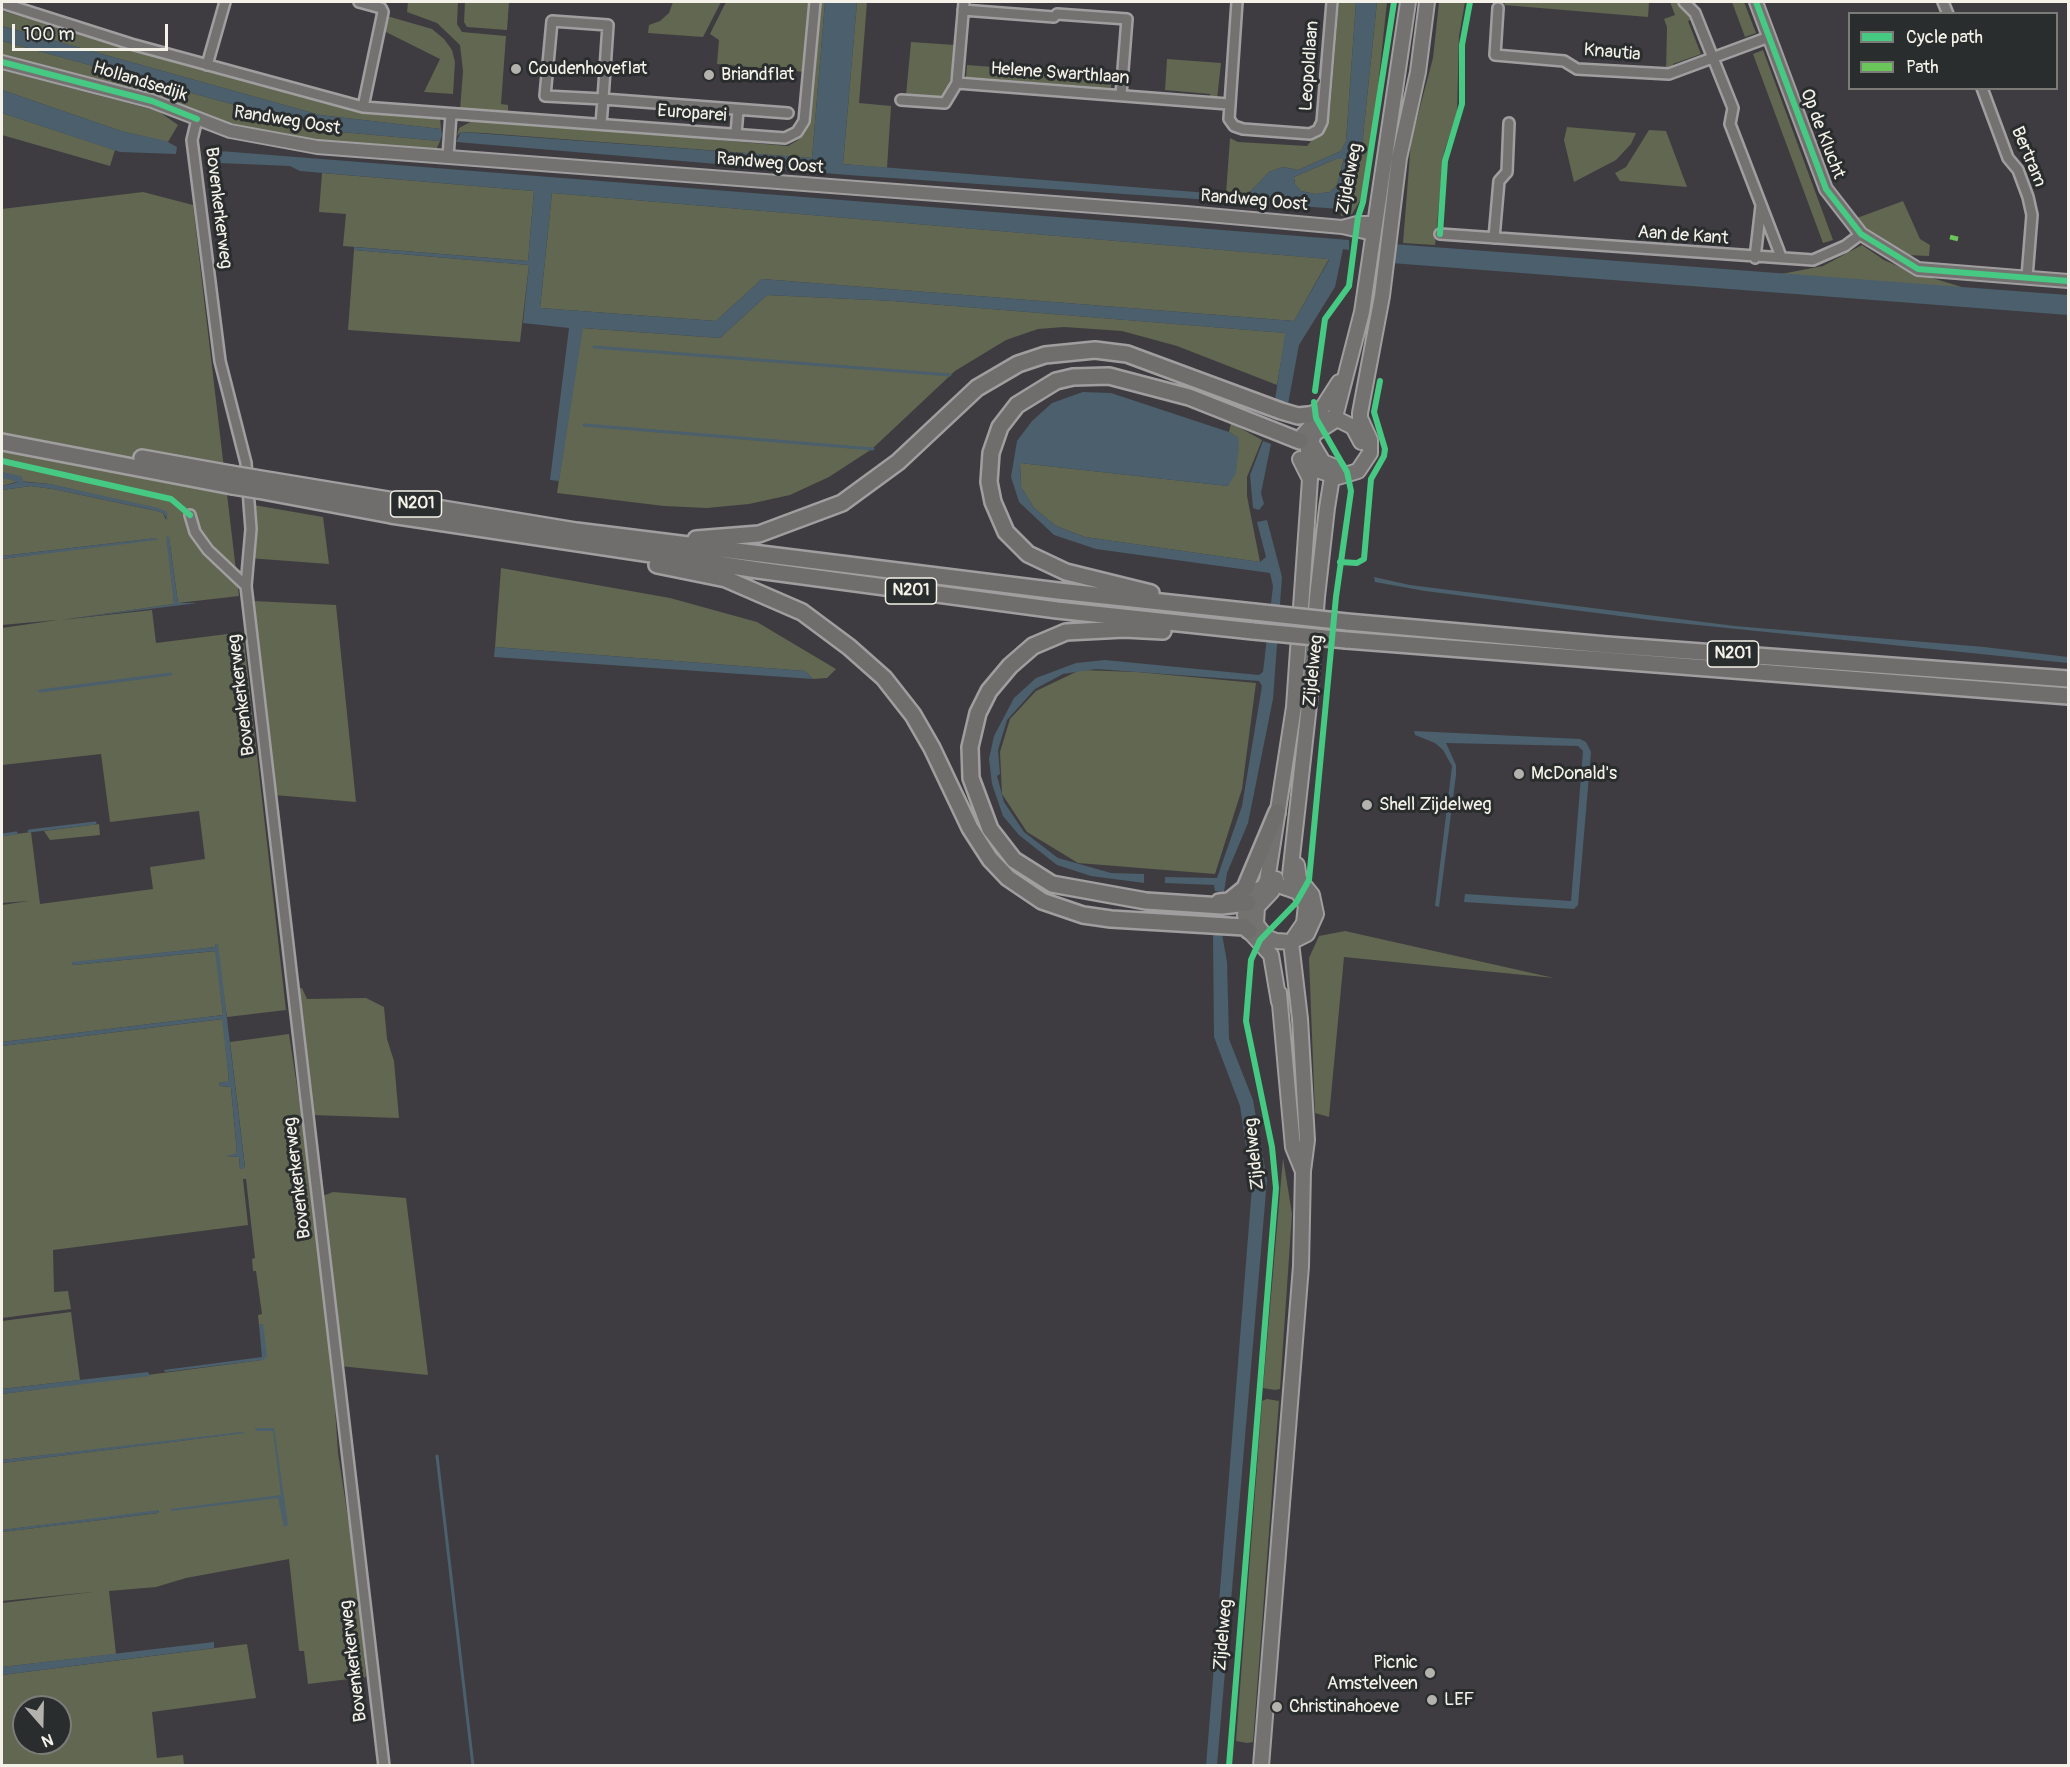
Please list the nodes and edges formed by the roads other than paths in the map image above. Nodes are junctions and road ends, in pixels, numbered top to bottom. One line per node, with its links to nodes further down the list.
1 (225, 2): 16 (street)
2 (359, 2): 23 (street)
3 (815, 2): 30 (street, Europarei)
4 (1237, 2): 22 (street)
5 (1332, 2): 22 (street, Leopoldlaan)
6 (1408, 2): 33 (main road, Zijdelweg)
7 (1427, 2): 42 (main road)
8 (1684, 2): 14 (street)
9 (1756, 2): 13 (street, Op de Klucht)
10 (2, 3): 16 (street, Europarei)
11 (963, 6): 17 (street); 19 (street)
12 (1498, 8): 14 (street, Knautia)
13 (1769, 37): 14 (street, Knautia); 35 (street, Op de Klucht)
14 (1714, 58): 32 (street)
15 (2, 62): 27 (street, Hollandsedijk)
16 (207, 64): 23 (street, Europarei)
17 (957, 83): 19 (street, Helene Swarthlaan); 21 (street)
18 (1983, 90): 39 (street, Bertram)
19 (1121, 95): 22 (street, Helene Swarthlaan)
20 (603, 99): 20 (street); 24 (street); 29 (street)
21 (901, 100)
22 (1228, 104)
23 (363, 107): 26 (street, Europarei)
24 (738, 110): 25 (street); 30 (street)
25 (788, 113)
26 (451, 114): 29 (street, Europarei); 31 (street)
27 (197, 119): 31 (street, Randweg Oost); 51 (street, Bovenkerkerweg)
28 (1509, 123): 36 (street)
29 (602, 124): 30 (street, Europarei)
30 (736, 134)
31 (448, 157): 33 (street, Randweg Oost)
32 (1761, 204): 37 (street); 38 (street)
33 (1373, 232): 41 (main road, Zijdelweg)
34 (1440, 234): 36 (street, Aan de Kant)
35 (1861, 234): 38 (street, Aan de Kant); 39 (street, Op de Klucht)
36 (1494, 238): 38 (street, Aan de Kant)
37 (1780, 254)
38 (1755, 258)
39 (2027, 277): 40 (street, Op de Klucht)
40 (2068, 281)
41 (1345, 372): 43 (main road, Zijdelweg); 43 (main road, Zijdelweg)
42 (1357, 425): 43 (main road); 47 (main road)
43 (1311, 432): 46 (main road); 47 (main road); 50 (highway, N201); 52 (highway, N201)
44 (2, 433): 48 (highway, N201)
45 (2, 442): 48 (highway, N201)
46 (1312, 471): 47 (main road); 56 (main road, Zijdelweg)
47 (1338, 474): 58 (main road, Zijdelweg)
48 (231, 480): 50 (highway, N201, bridge)
49 (190, 515): 51 (street)
50 (573, 537): 52 (highway, N201); 53 (highway, N201); 61 (highway, N201)
51 (246, 586): 65 (street, Bovenkerkerweg)
52 (1195, 606): 54 (highway, N201, bridge)
53 (1252, 631): 55 (highway, N201, bridge); 60 (highway, N201)
54 (2068, 679)
55 (2068, 696)
56 (1277, 812): 57 (main road, Zijdelweg); 60 (highway, N201)
57 (1270, 885): 58 (main road); 59 (main road); 61 (main road)
58 (1297, 886): 62 (main road)
59 (1248, 903): 60 (highway, N201); 61 (main road)
60 (1198, 904)
61 (1250, 925): 63 (main road)
62 (1296, 940): 63 (main road); 64 (main road)
63 (1268, 943): 64 (main road)
64 (1303, 1171): 66 (main road)
65 (384, 1766)
66 (1261, 1766)

